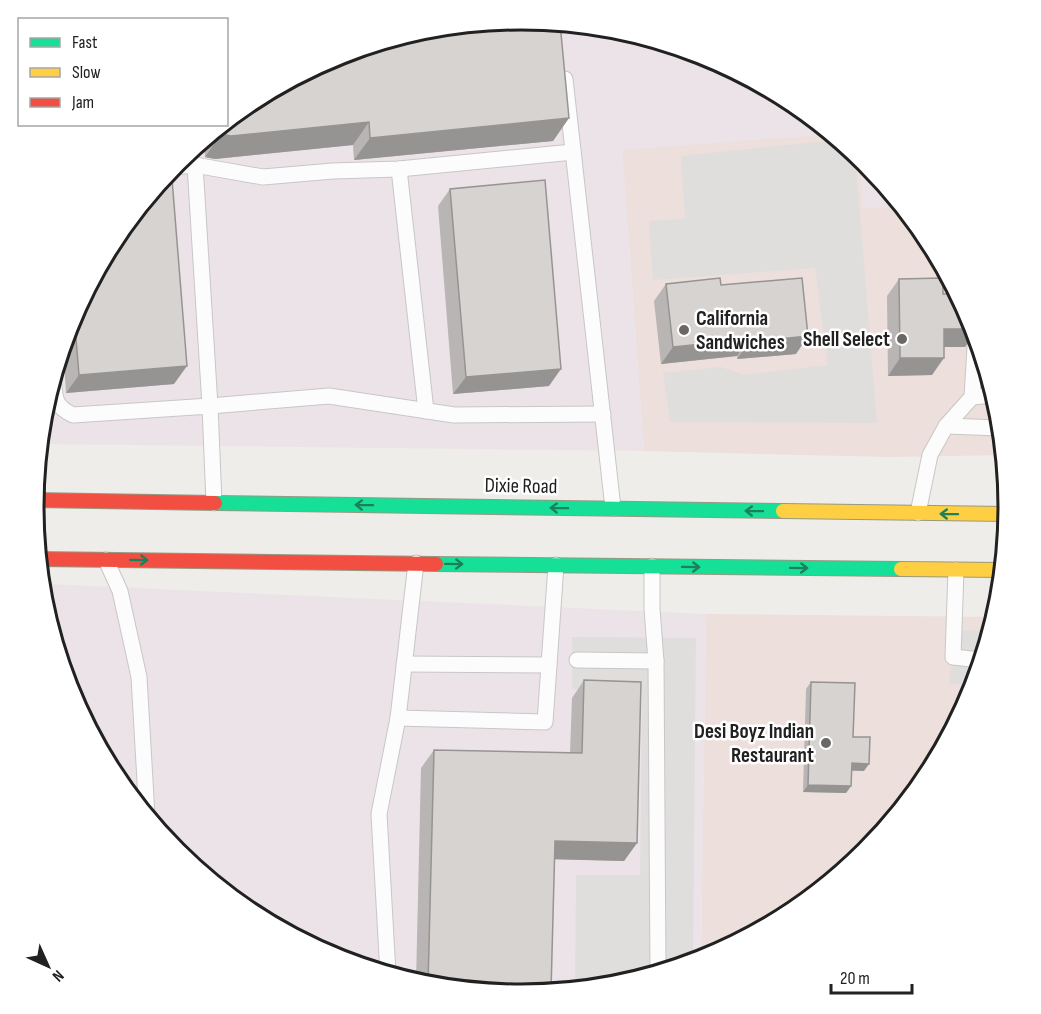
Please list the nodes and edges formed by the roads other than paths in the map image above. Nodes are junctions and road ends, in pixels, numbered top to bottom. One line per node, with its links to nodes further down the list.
1 (564, 70): 2 (lane)
2 (573, 152): 5 (lane); 12 (lane)
3 (195, 165): 4 (lane); 5 (lane); 10 (lane)
4 (188, 166)
5 (399, 169): 11 (lane)
6 (977, 372): 8 (lane)
7 (984, 396): 8 (lane)
8 (972, 398): 13 (lane)
9 (56, 401): 10 (lane)
10 (210, 406): 11 (lane); 16 (lane)
11 (426, 411): 12 (lane)
12 (603, 414): 17 (lane)
13 (946, 426): 14 (lane); 18 (lane)
14 (990, 428)
15 (44, 500): 16 (main road, Dixie Road)
16 (214, 503): 17 (main road, Dixie Road, one-way to 16)
17 (613, 508): 18 (main road, Dixie Road, one-way to 17)
18 (918, 513): 19 (main road, Dixie Road, one-way to 18)
19 (998, 514)
20 (47, 559): 21 (main road)
21 (106, 560): 22 (main road, one-way to 22); 33 (lane)
22 (416, 563): 23 (main road, one-way to 23); 30 (lane)
23 (556, 565): 24 (main road); 31 (lane)
24 (652, 566): 25 (main road, one-way to 25); 29 (lane)
25 (956, 570): 26 (main road); 27 (lane)
26 (993, 570)
27 (972, 659)
28 (577, 660): 29 (lane)
29 (656, 661): 34 (lane)
30 (404, 664): 31 (lane); 32 (lane)
31 (549, 665): 32 (lane)
32 (398, 718): 35 (lane)
33 (146, 802)
34 (658, 964)
35 (388, 965)

